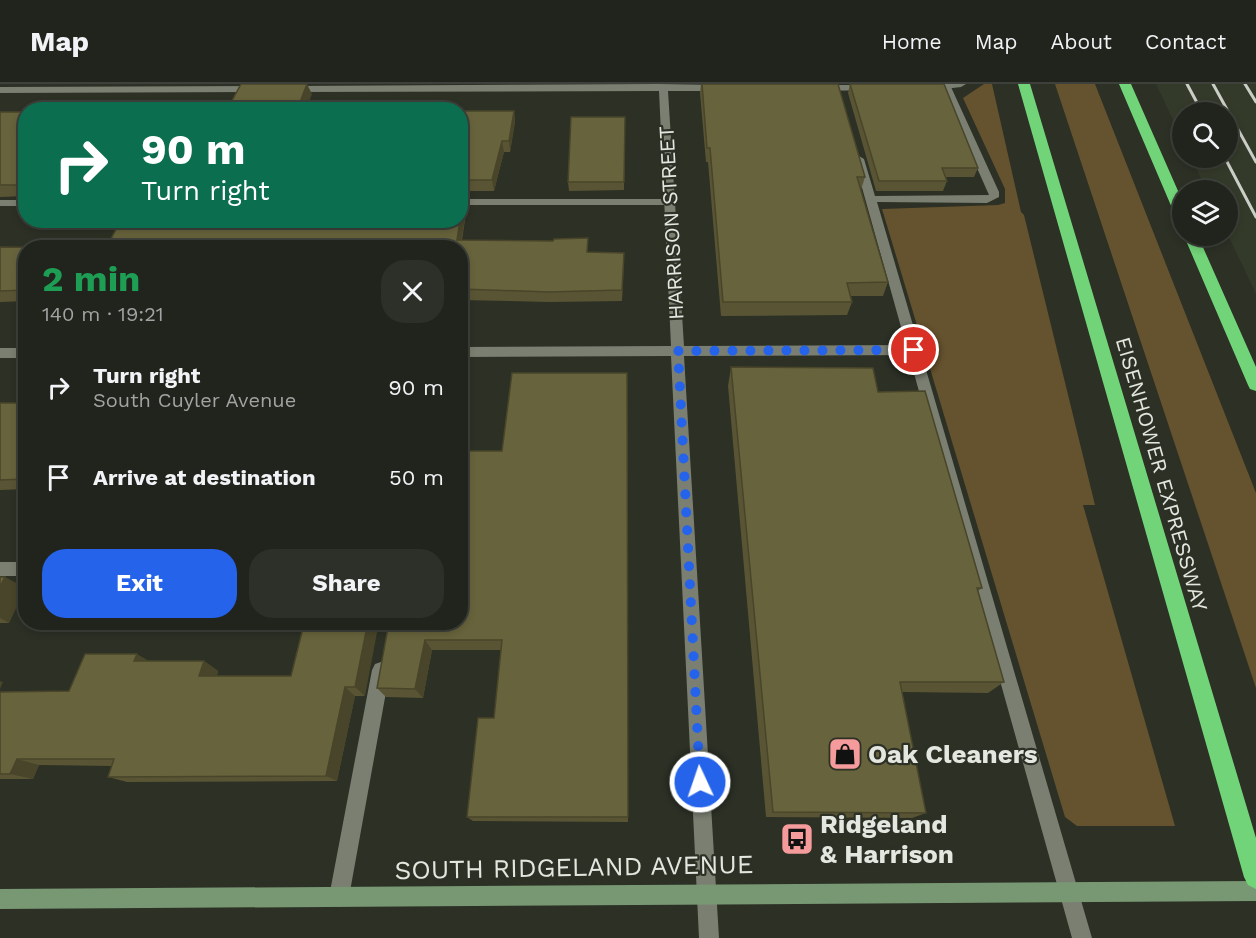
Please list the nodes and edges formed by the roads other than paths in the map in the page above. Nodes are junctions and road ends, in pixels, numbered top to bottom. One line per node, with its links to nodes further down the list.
1 (961, 84): 6 (street)
2 (1024, 84): 32 (highway, EISENHOWER EXPRESSWAY)
3 (1125, 84): 16 (highway)
4 (663, 86): 7 (street); 12 (street); 19 (street, HARRISON STREET)
5 (838, 86): 8 (street); 9 (street); 14 (street)
6 (946, 87): 10 (street); 17 (street)
7 (727, 88)
8 (806, 88)
9 (883, 88)
10 (917, 88)
11 (274, 89): 13 (street)
12 (286, 89)
13 (0, 90)
14 (844, 105)
15 (856, 147): 17 (street)
16 (1172, 192)
17 (871, 199): 23 (street)
18 (468, 202): 19 (street)
19 (669, 202): 24 (street, HARRISON STREET)
20 (0, 203): 21 (street)
21 (18, 203)
22 (1195, 246): 28 (highway)
23 (914, 350): 24 (street); 34 (street)
24 (678, 351): 25 (street); 35 (street, HARRISON STREET)
25 (468, 352)
26 (0, 353): 27 (street)
27 (18, 353)
28 (1256, 385)
29 (0, 569): 30 (street)
30 (18, 569)
31 (383, 657): 36 (street)
32 (1256, 877)
33 (1256, 891): 34 (street, SOUTH RIDGELAND AVENUE)
34 (1069, 892): 35 (street, SOUTH RIDGELAND AVENUE); 39 (street)
35 (706, 893): 36 (street, SOUTH RIDGELAND AVENUE); 38 (street, HARRISON STREET)
36 (339, 897): 37 (street, SOUTH RIDGELAND AVENUE)
37 (0, 899)
38 (709, 938)
39 (1082, 938)

